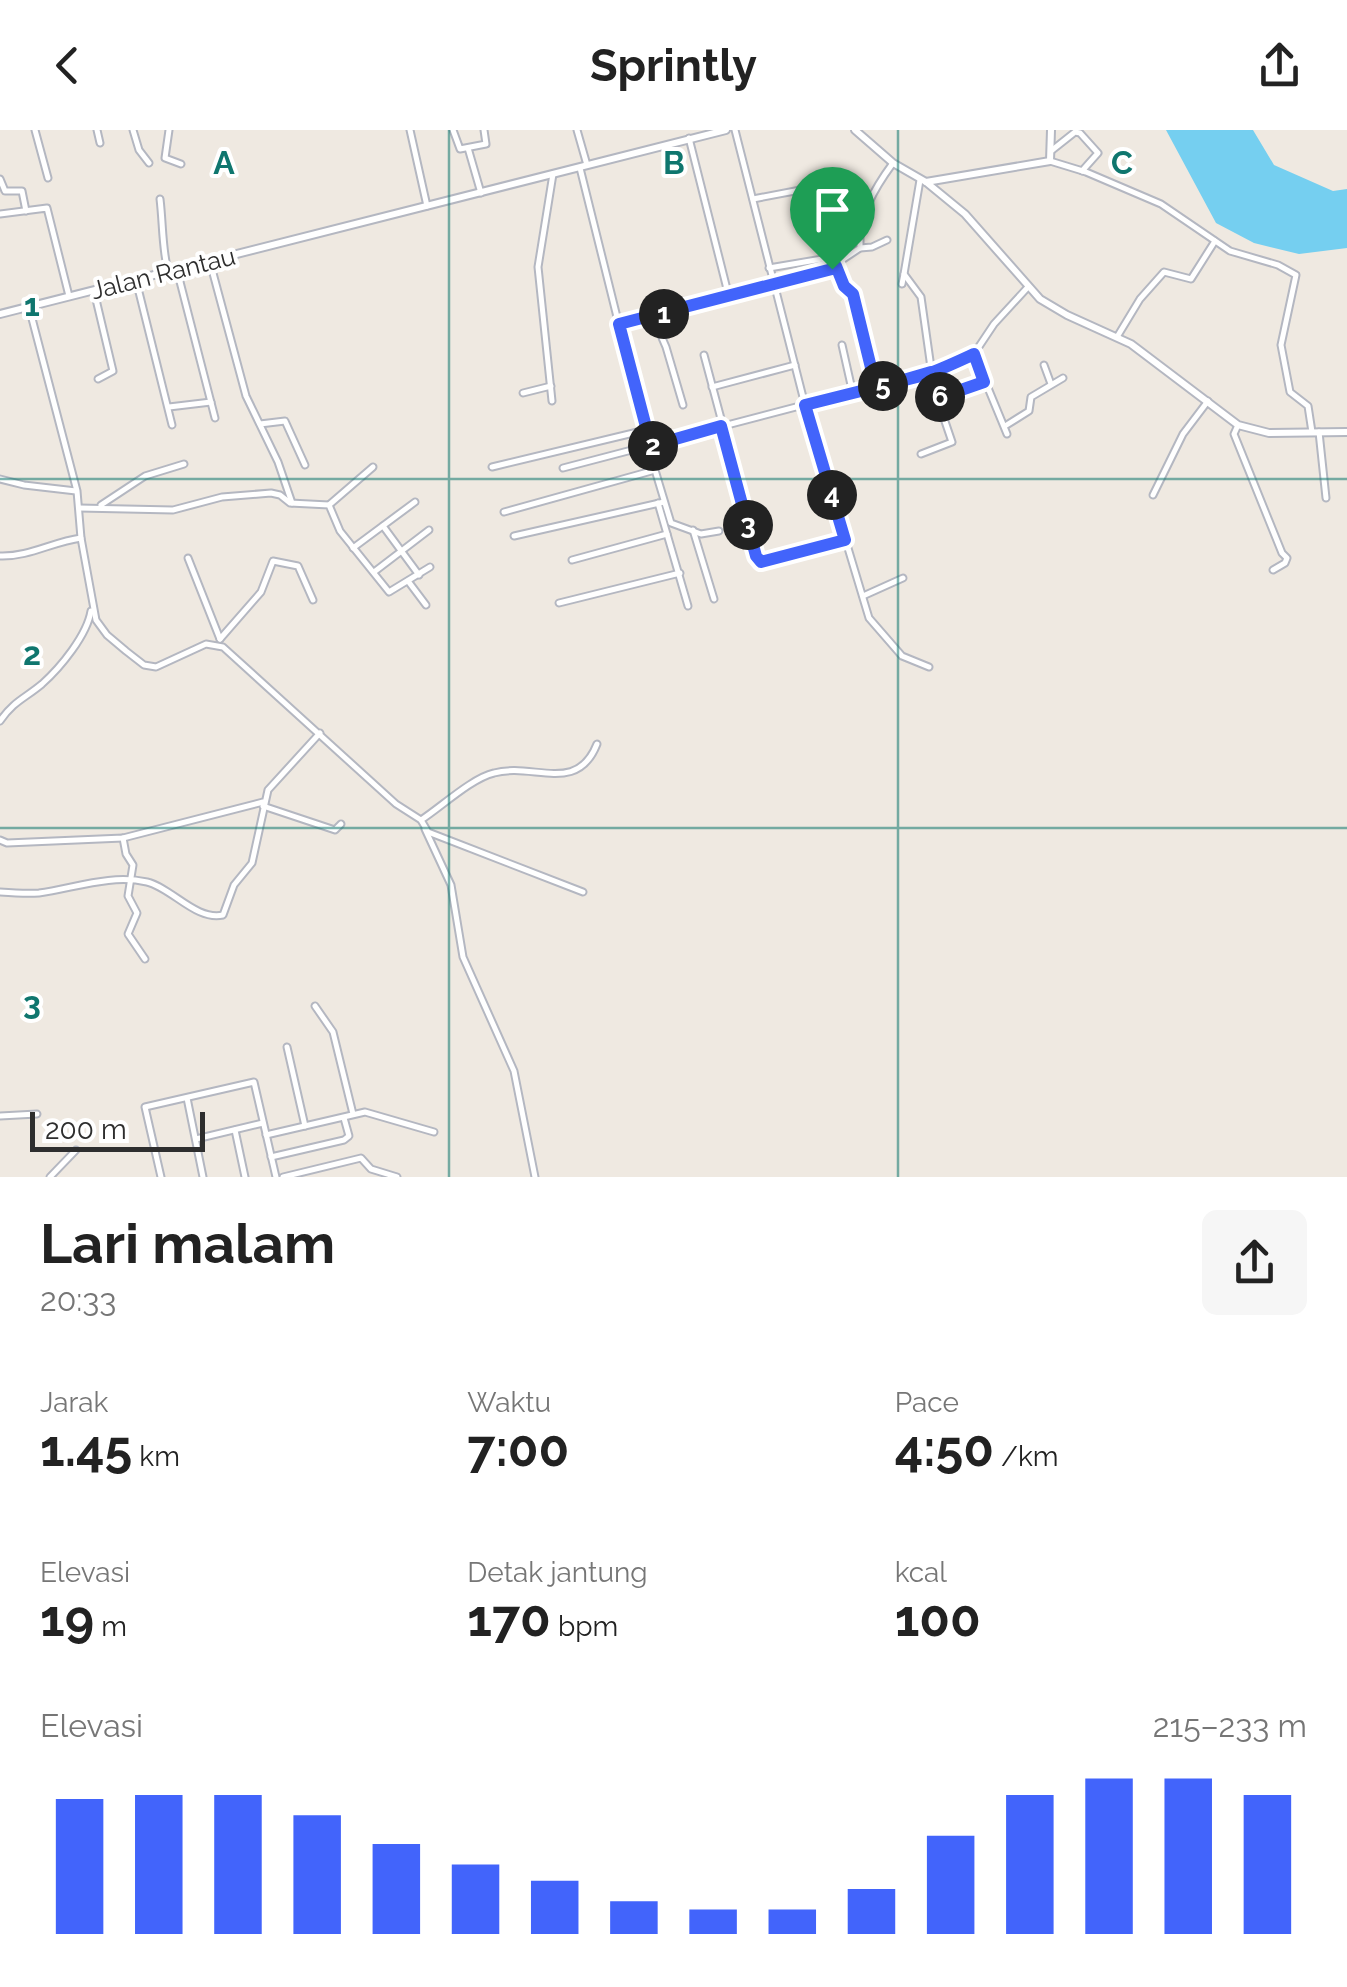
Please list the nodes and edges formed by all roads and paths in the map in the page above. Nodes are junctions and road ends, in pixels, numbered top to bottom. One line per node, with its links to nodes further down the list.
1 (36, 130): 24 (street)
2 (97, 130): 14 (street)
3 (133, 130): 18 (street)
4 (170, 130): 20 (street)
5 (410, 130): 31 (street)
6 (452, 130): 15 (street)
7 (484, 130): 15 (street)
8 (577, 130): 21 (street)
9 (726, 130): 13 (main road, Jalan Rantau)
10 (735, 130): 29 (street)
11 (855, 130): 19 (main road)
12 (1052, 130): 16 (main road)
13 (689, 138): 21 (main road, Jalan Rantau); 49 (street)
14 (100, 143)
15 (468, 148): 28 (street)
16 (1051, 151): 17 (main road); 22 (street)
17 (1050, 161): 22 (street); 26 (main road)
18 (149, 163)
19 (892, 163): 26 (main road); 36 (street)
20 (181, 164)
21 (584, 167): 23 (main road, Jalan Rantau); 53 (street)
22 (1082, 171): 35 (street)
23 (553, 174): 28 (main road, Jalan Rantau); 65 (street)
24 (48, 178)
25 (0, 179): 32 (street)
26 (923, 181): 42 (street); 46 (main road)
27 (816, 187): 29 (street)
28 (481, 192): 31 (main road, Jalan Rantau)
29 (753, 198): 38 (street)
30 (160, 199): 41 (street)
31 (428, 206): 37 (main road, Jalan Rantau)
32 (26, 210): 33 (street); 48 (street)
33 (0, 214)
34 (886, 240): 36 (street)
35 (1216, 241): 54 (street); 84 (street)
36 (860, 248): 39 (street)
37 (210, 262): 40 (main road, Jalan Rantau); 78 (street)
38 (770, 268): 39 (street); 44 (street)
39 (834, 268): 44 (street); 67 (street)
40 (177, 270): 41 (main road, Jalan Rantau); 72 (street)
41 (168, 272): 43 (main road, Jalan Rantau)
42 (904, 274): 45 (street); 60 (street)
43 (136, 280): 47 (main road, Jalan Rantau); 76 (street)
44 (773, 284): 49 (street); 59 (street)
45 (902, 284)
46 (1028, 287): 54 (main road); 56 (street)
47 (94, 291): 48 (main road, Jalan Rantau); 62 (street)
48 (68, 296): 50 (main road, Jalan Rantau)
49 (729, 297): 52 (street)
50 (29, 307): 51 (main road, Jalan Rantau); 96 (street)
51 (0, 314)
52 (652, 317): 53 (street); 74 (street)
53 (619, 324): 83 (street)
54 (1117, 337): 73 (main road)
55 (842, 345): 69 (street)
56 (974, 354): 60 (street); 63 (street)
57 (704, 355): 66 (street)
58 (1044, 365): 64 (street)
59 (792, 366): 66 (street); 75 (street)
60 (931, 372): 67 (street); 70 (street)
61 (1063, 378): 64 (street)
62 (98, 379)
63 (984, 382): 70 (street); 82 (street)
64 (1051, 384): 82 (street)
65 (551, 386): 68 (street); 71 (street)
66 (712, 387): 81 (street)
67 (876, 388): 69 (street)
68 (523, 393)
69 (853, 394): 75 (street)
70 (938, 398): 88 (street)
71 (552, 401)
72 (211, 402): 76 (street); 77 (street)
73 (1208, 402): 79 (main road); 97 (street)
74 (682, 405)
75 (805, 405): 81 (street); 113 (street)
76 (169, 407): 80 (street)
77 (215, 418)
78 (260, 424): 90 (street); 101 (street)
79 (1238, 424): 84 (main road); 120 (street)
80 (172, 425)
81 (721, 426): 87 (street); 113 (street)
82 (1004, 426): 86 (street)
83 (646, 430): 87 (street); 91 (street)
84 (1315, 432): 85 (main road); 98 (street)
85 (1347, 432)
86 (1007, 434)
87 (651, 446): 93 (street); 94 (street)
88 (921, 454)
89 (184, 464): 103 (street)
90 (305, 465)
91 (492, 467)
92 (373, 468): 102 (street)
93 (563, 468)
94 (655, 470): 100 (street); 105 (street)
95 (0, 479): 96 (street)
96 (77, 492): 104 (street)
97 (1153, 495)
98 (1326, 498)
99 (415, 502): 106 (street)
100 (661, 502): 108 (street); 110 (street); 111 (street)
101 (292, 503): 102 (street); 103 (street)
102 (328, 505): 114 (street)
103 (98, 507): 104 (street)
104 (79, 508): 112 (street)
105 (504, 512)
106 (383, 526): 114 (street); 115 (street)
107 (429, 530): 115 (street)
108 (692, 530): 109 (street); 127 (street)
109 (719, 531)
110 (667, 534): 118 (street); 122 (street)
111 (514, 536)
112 (81, 538): 116 (street); 132 (street)
113 (845, 540): 126 (street)
114 (353, 548): 121 (street)
115 (401, 551): 121 (street); 123 (street)
116 (0, 556)
117 (188, 558): 133 (street)
118 (572, 560)
119 (430, 567): 123 (street)
120 (1273, 570)
121 (374, 572): 125 (street)
122 (680, 573): 129 (street); 131 (street)
123 (419, 575): 125 (street)
124 (903, 578): 126 (street)
125 (408, 582): 130 (street)
126 (864, 596): 134 (street)
127 (714, 599)
128 (313, 600): 133 (street)
129 (559, 603)
130 (426, 605)
131 (688, 606)
132 (92, 608): 133 (street); 135 (street)
133 (218, 642): 136 (street)
134 (929, 667)
135 (0, 721)
136 (320, 733): 138 (street); 139 (street)
137 (597, 744): 139 (street)
138 (263, 804): 140 (street); 141 (street); 143 (street)
139 (422, 823): 145 (street); 170 (street)
140 (340, 824)
141 (123, 838): 142 (street); 143 (street)
142 (0, 840)
143 (132, 880): 144 (street); 146 (street)
144 (0, 892)
145 (582, 892)
146 (145, 959)
147 (315, 1006): 151 (street)
148 (286, 1048): 155 (street)
149 (187, 1098): 154 (street); 159 (street); 164 (street)
150 (36, 1114): 152 (street)
151 (353, 1114): 153 (street); 157 (street)
152 (0, 1116)
153 (343, 1116): 155 (street); 161 (street)
154 (263, 1123): 156 (street); 158 (street)
155 (305, 1126): 158 (street)
156 (235, 1130): 159 (street); 166 (street)
157 (434, 1132)
158 (266, 1135): 161 (street)
159 (196, 1140): 165 (street)
160 (76, 1150): 163 (street)
161 (271, 1157): 167 (street)
162 (321, 1168): 167 (street); 168 (street); 169 (street)
163 (50, 1177)
164 (161, 1177)
165 (204, 1177)
166 (246, 1177)
167 (280, 1177)
168 (323, 1177)
169 (397, 1177)
170 (535, 1177)

